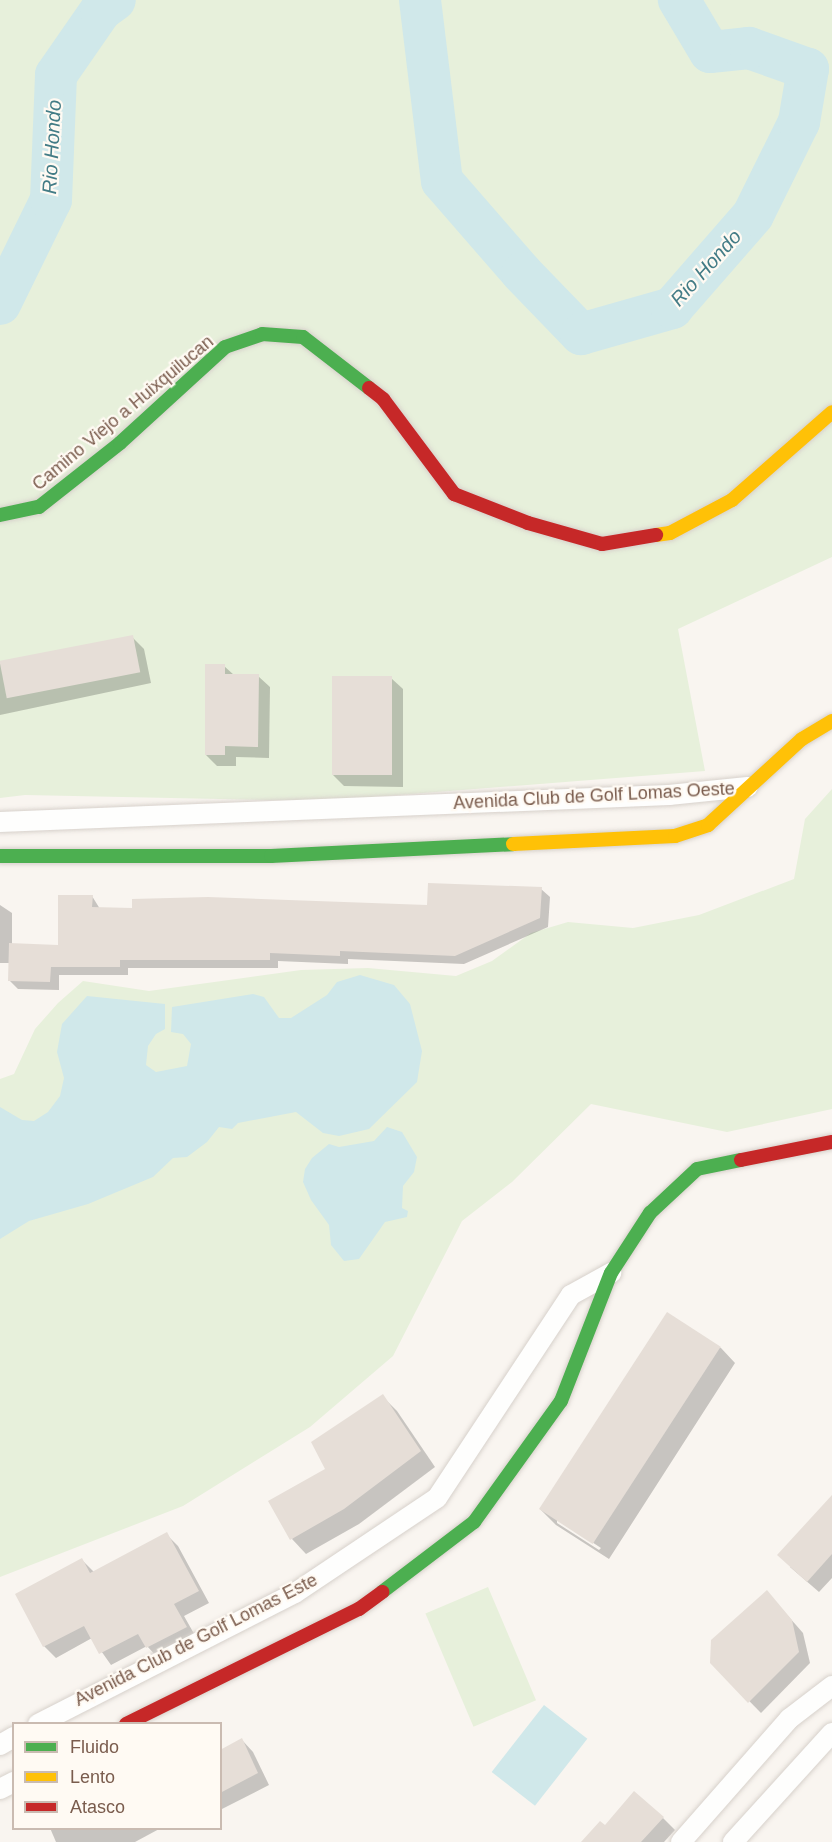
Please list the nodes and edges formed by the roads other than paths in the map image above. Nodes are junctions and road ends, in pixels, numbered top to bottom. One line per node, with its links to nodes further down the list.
1 (832, 411): 2 (street, Camino Viejo a Huixquilucan)
2 (0, 514)
3 (832, 721): 4 (street)
4 (748, 787): 5 (street, Avenida Club de Golf Lomas Oeste); 6 (street, Avenida Club de Golf Lomas Oeste)
5 (0, 822)
6 (0, 856)
7 (832, 1142): 8 (street)
8 (610, 1273): 10 (street, Avenida Club de Golf Lomas Este); 11 (street)
9 (832, 1686): 13 (street)
10 (42, 1722)
11 (130, 1722)
12 (832, 1733): 14 (street)
13 (681, 1842)
14 (733, 1842)

